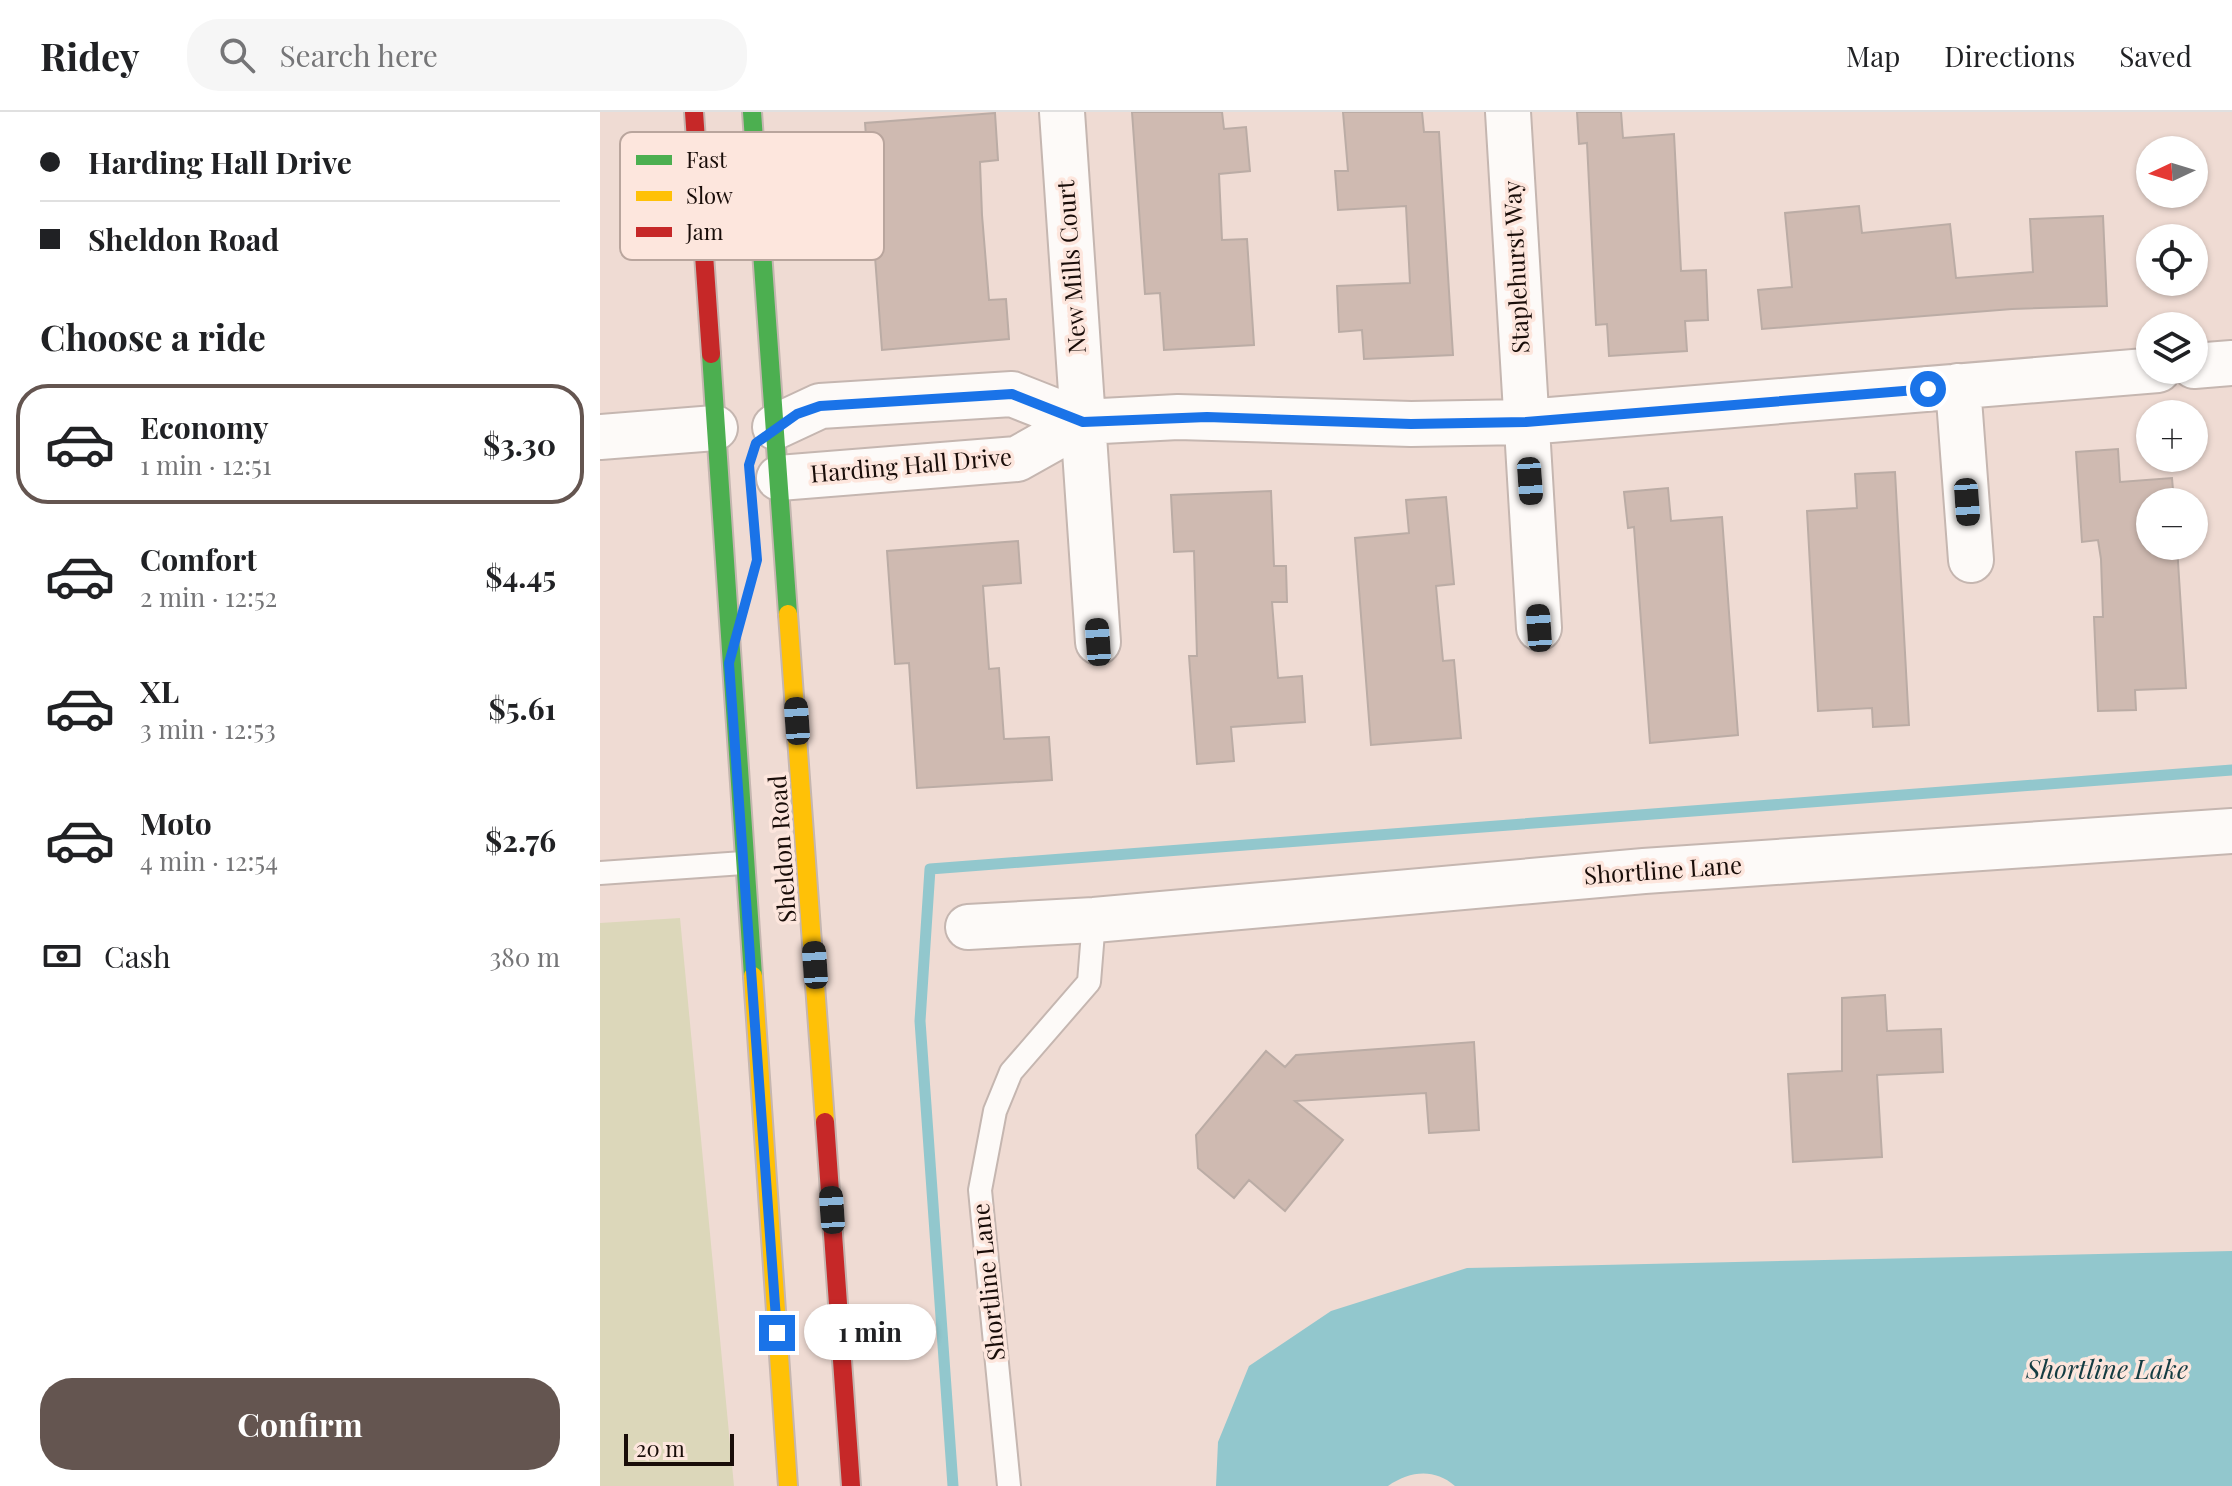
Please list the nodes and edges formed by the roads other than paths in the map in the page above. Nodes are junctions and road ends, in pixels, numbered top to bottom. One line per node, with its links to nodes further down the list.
1 (694, 112): 5 (main road, Sheldon Road)
2 (752, 112): 6 (main road, Sheldon Road)
3 (1062, 112): 15 (street, New Mills Court)
4 (1508, 112): 16 (street, Staplehurst Way)
5 (698, 132)
6 (753, 132)
7 (720, 260): 18 (main road, Sheldon Road)
8 (747, 260): 10 (main road)
9 (757, 260): 18 (main road, Sheldon Road)
10 (744, 277)
11 (2232, 363): 12 (street)
12 (2208, 365)
13 (2136, 372): 14 (street, Harding Hall Drive)
14 (1958, 386): 16 (street, Harding Hall Drive); 19 (street)
15 (1083, 422): 16 (street, Harding Hall Drive); 18 (street, Harding Hall Drive); 18 (street, Harding Hall Drive); 22 (street, New Mills Court)
16 (1526, 422): 21 (street, Staplehurst Way)
17 (600, 437): 18 (street)
18 (752, 439): 23 (main road, Sheldon Road); 30 (main road, Sheldon Road)
19 (1971, 560)
20 (745, 604): 23 (main road)
21 (1539, 628)
22 (1098, 642)
23 (729, 663): 25 (main road, Sheldon Road)
24 (2232, 831): 27 (street, Shortline Lane)
25 (743, 863): 26 (lane); 29 (main road, Sheldon Road)
26 (600, 873)
27 (1094, 920): 28 (street, Shortline Lane); 31 (lane, Shortline Lane)
28 (968, 927)
29 (788, 1486)
30 (851, 1486)
31 (1009, 1486)

